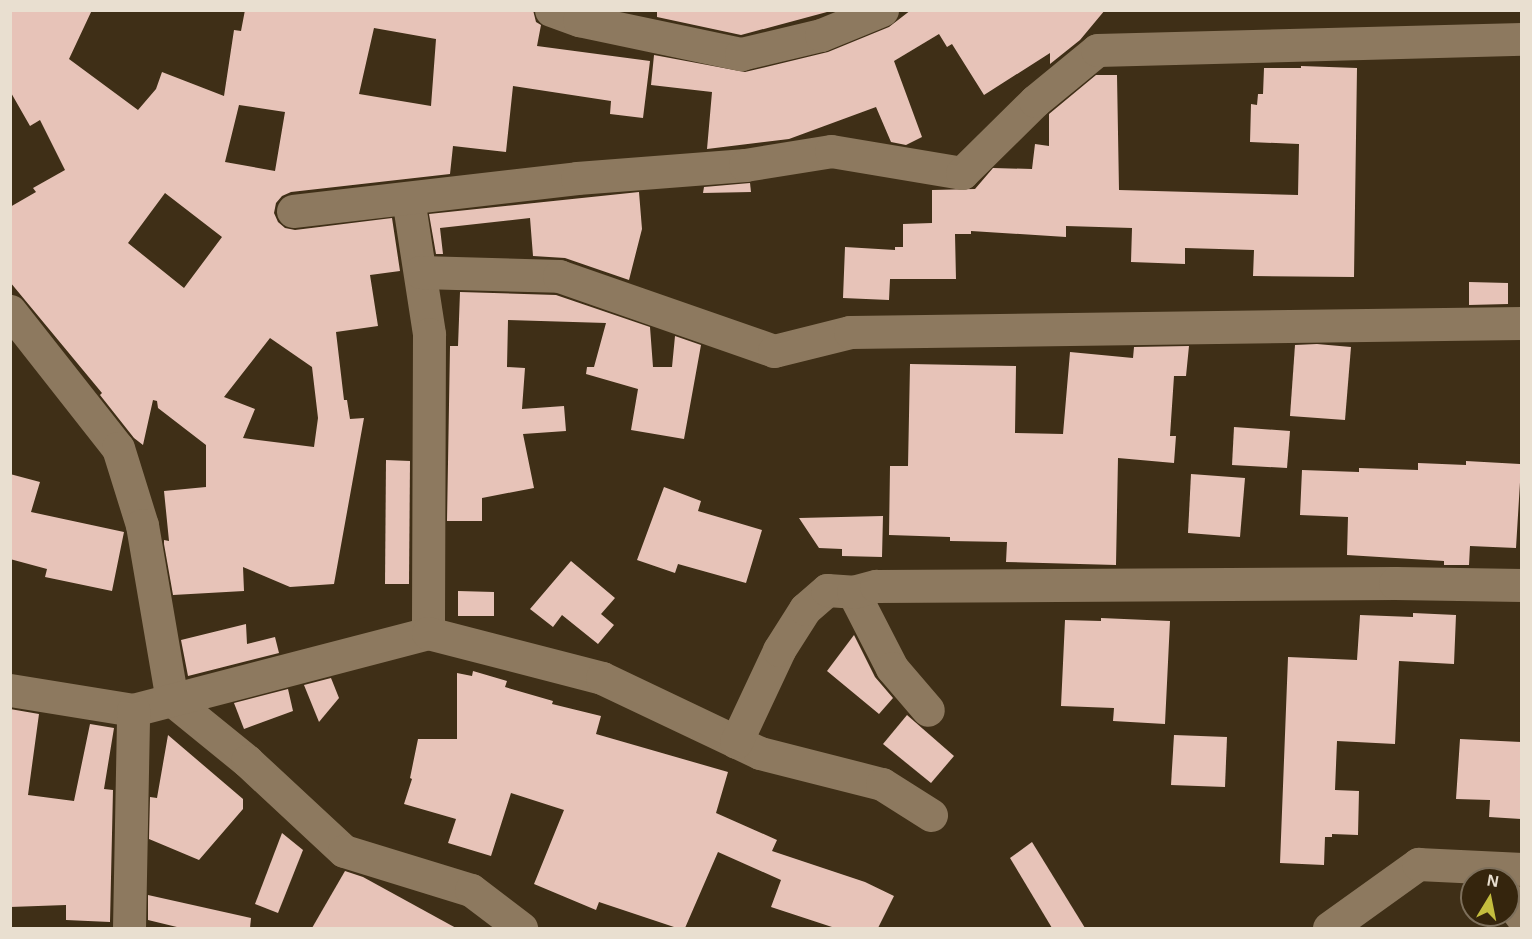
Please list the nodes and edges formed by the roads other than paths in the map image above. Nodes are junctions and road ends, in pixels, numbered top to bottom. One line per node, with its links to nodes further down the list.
1 (551, 10): 2 (street)
2 (882, 10)
3 (1521, 39): 4 (street)
4 (408, 198): 5 (street); 6 (street)
5 (292, 211)
6 (420, 273): 8 (street); 11 (street)
7 (10, 311): 13 (street)
8 (1521, 323)
9 (1521, 585): 10 (street)
10 (853, 592): 15 (street); 16 (street)
11 (428, 633): 13 (street); 16 (street)
12 (10, 690): 14 (street)
13 (172, 700): 14 (street); 20 (street)
14 (133, 710): 19 (street)
15 (928, 710)
16 (736, 742): 17 (street)
17 (930, 815)
18 (1460, 869): 21 (street)
19 (129, 928)
20 (521, 928)
21 (1329, 928)

